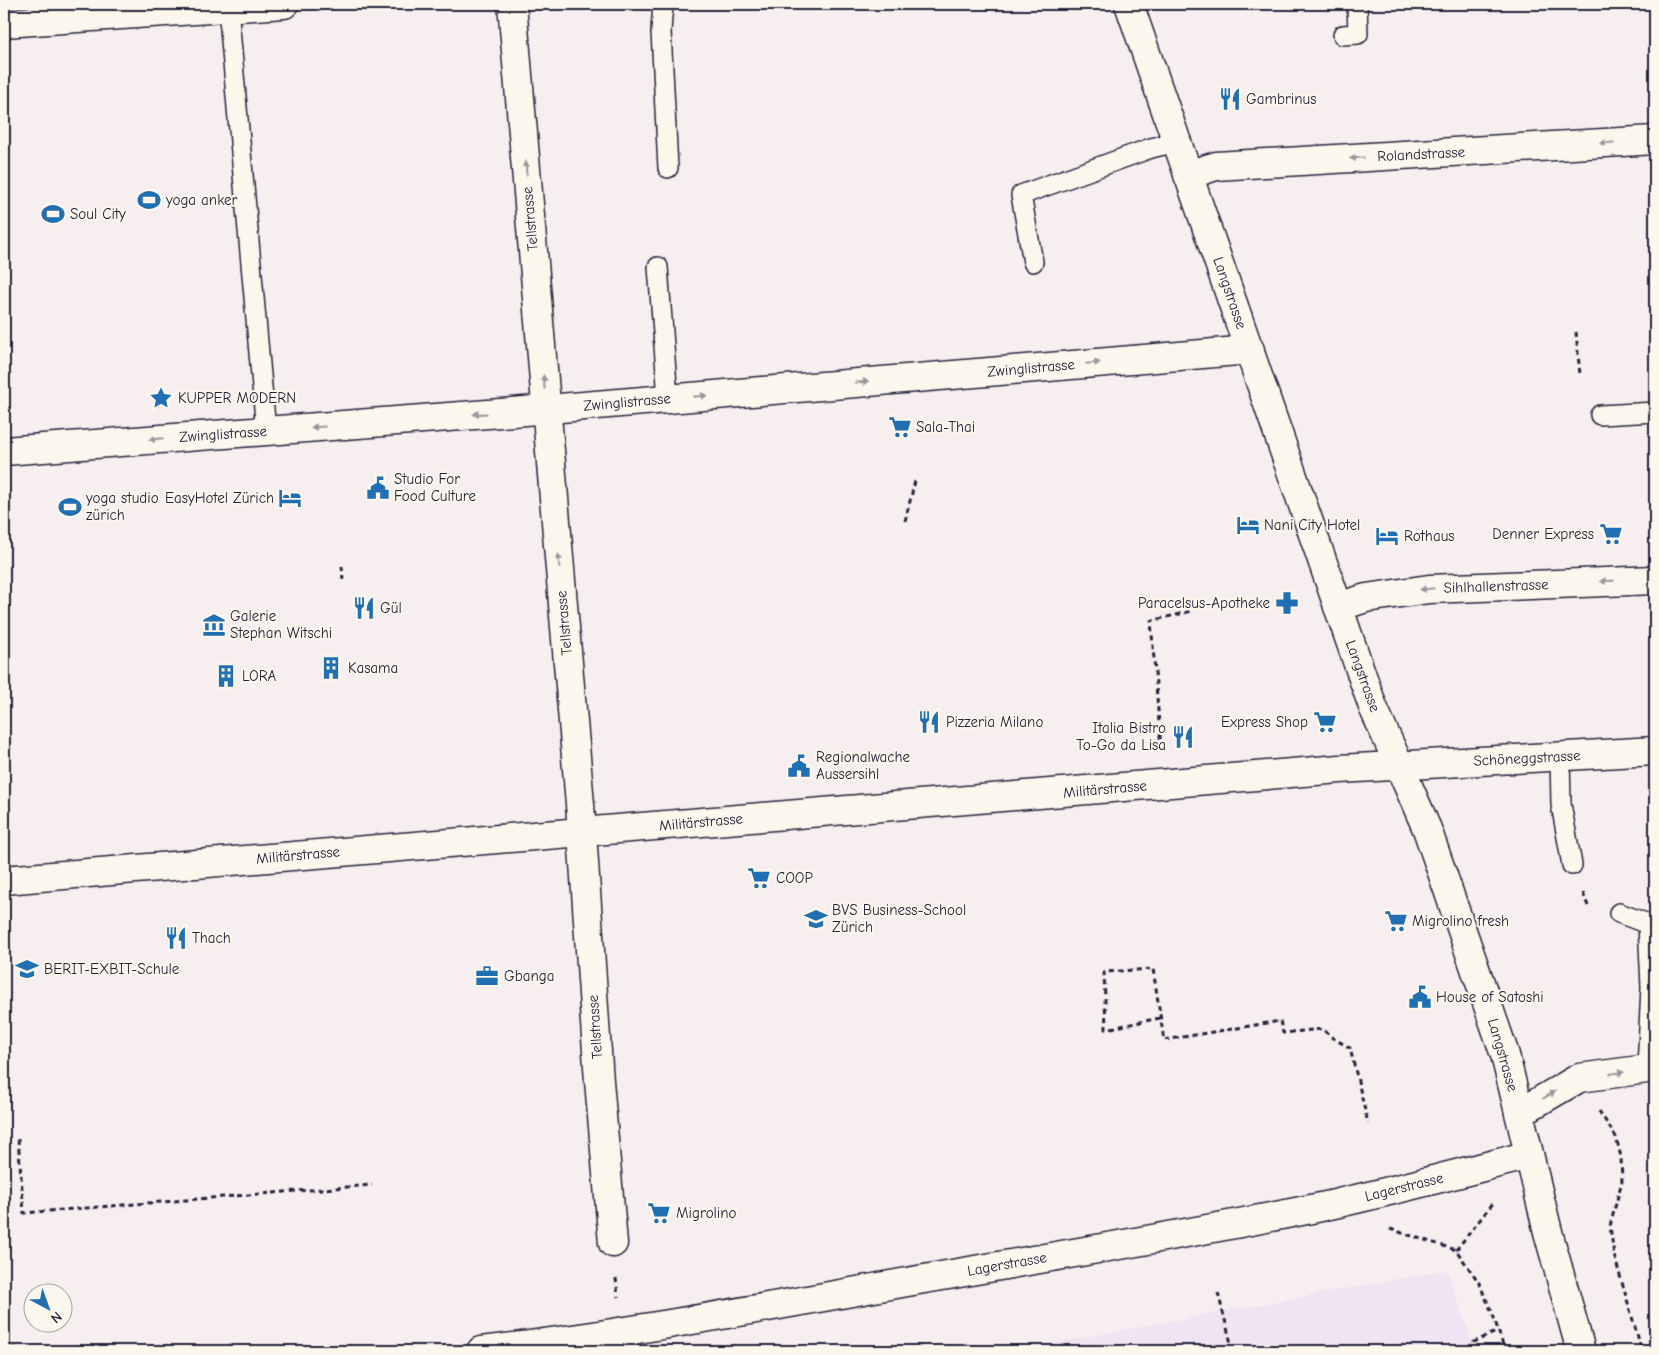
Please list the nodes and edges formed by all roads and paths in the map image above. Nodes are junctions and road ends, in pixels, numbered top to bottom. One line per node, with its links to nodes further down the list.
1 (284, 4): 6 (street)
2 (512, 4): 19 (street, Tellstrasse, one-way to 2)
3 (663, 4): 11 (lane)
4 (1129, 4): 10 (street, Langstrasse)
5 (1357, 4): 8 (lane)
6 (228, 7): 7 (street); 22 (lane)
7 (4, 23)
8 (1343, 35)
9 (1655, 140): 12 (street, Rolandstrasse, one-way to 12)
10 (1177, 142): 12 (street, Langstrasse); 13 (lane)
11 (668, 168)
12 (1188, 175): 16 (street, Langstrasse)
13 (1032, 262)
14 (658, 267): 18 (lane)
15 (1576, 332): 17 (path)
16 (1250, 350): 18 (street, Zwinglistrasse, one-way to 16); 29 (street, Langstrasse)
17 (1580, 375)
18 (668, 398): 19 (street, Zwinglistrasse)
19 (546, 409): 22 (street, Zwinglistrasse, one-way to 22); 35 (street, Tellstrasse, one-way to 19)
20 (1655, 412): 21 (lane)
21 (1600, 416)
22 (266, 431): 23 (street, Zwinglistrasse, one-way to 23)
23 (4, 451)
24 (916, 481): 25 (path)
25 (905, 521)
26 (342, 566): 28 (path)
27 (1655, 580): 29 (street, Sihlhallenstrasse, one-way to 29)
28 (343, 581)
29 (1338, 607): 34 (street, Langstrasse)
30 (1192, 611): 32 (path)
31 (1655, 751): 33 (street, Schöneggstrasse)
32 (1162, 756)
33 (1560, 756): 34 (street, Schöneggstrasse); 36 (lane)
34 (1399, 765): 35 (street, Militärstrasse); 42 (street, Langstrasse)
35 (582, 832): 37 (street, Militärstrasse); 47 (street, Tellstrasse)
36 (1572, 865)
37 (4, 880)
38 (1619, 913): 40 (lane)
39 (1160, 1018): 39 (path); 43 (path)
40 (1651, 1069): 42 (street, one-way to 40)
41 (1594, 1104): 59 (path)
42 (1519, 1113): 45 (street, Langstrasse)
43 (1368, 1123)
44 (18, 1139): 46 (path)
45 (1529, 1155): 51 (street, Lagerstrasse); 58 (street, Langstrasse)
46 (372, 1184)
47 (613, 1242)
48 (1456, 1250): 50 (path)
49 (1218, 1294): 55 (path)
50 (1498, 1331): 56 (path); 57 (path)
51 (622, 1341): 54 (street, Lagerstrasse)
52 (4, 1344): 53 (path)
53 (19, 1351)
54 (481, 1351)
55 (1233, 1351)
56 (1470, 1351)
57 (1504, 1351)
58 (1581, 1351)
59 (1642, 1351)

